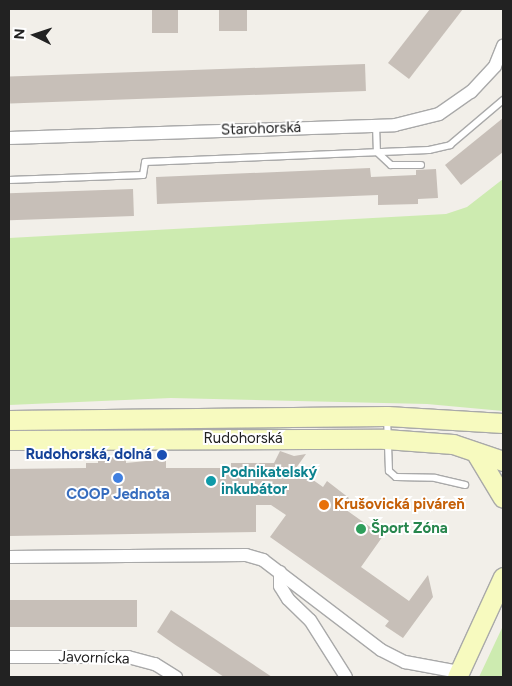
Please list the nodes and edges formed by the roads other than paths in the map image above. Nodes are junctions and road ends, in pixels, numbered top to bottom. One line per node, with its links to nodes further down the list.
1 (503, 46): 2 (street, Starohorská)
2 (499, 68): 4 (street, Starohorská)
3 (503, 100): 6 (lane)
4 (376, 125): 5 (street, Starohorská); 6 (lane)
5 (9, 138)
6 (377, 152): 7 (lane); 8 (lane)
7 (421, 164)
8 (9, 180)
9 (387, 416): 10 (street, Rudohorská); 12 (street, Rudohorská); 14 (lane)
10 (9, 420)
11 (503, 423): 12 (street, Rudohorská)
12 (472, 424): 13 (street, Rudohorská)
13 (503, 437)
14 (385, 439): 15 (street, Rudohorská); 16 (street, Rudohorská); 18 (lane)
15 (9, 440)
16 (476, 453): 17 (street, Rudohorská); 19 (street)
17 (503, 461)
18 (465, 485)
19 (503, 498)
20 (9, 557): 21 (street)
21 (280, 572): 24 (street); 26 (street)
22 (503, 576): 24 (street)
23 (9, 657): 25 (street, Javornícka)
24 (458, 675)
25 (176, 677)
26 (346, 677)

